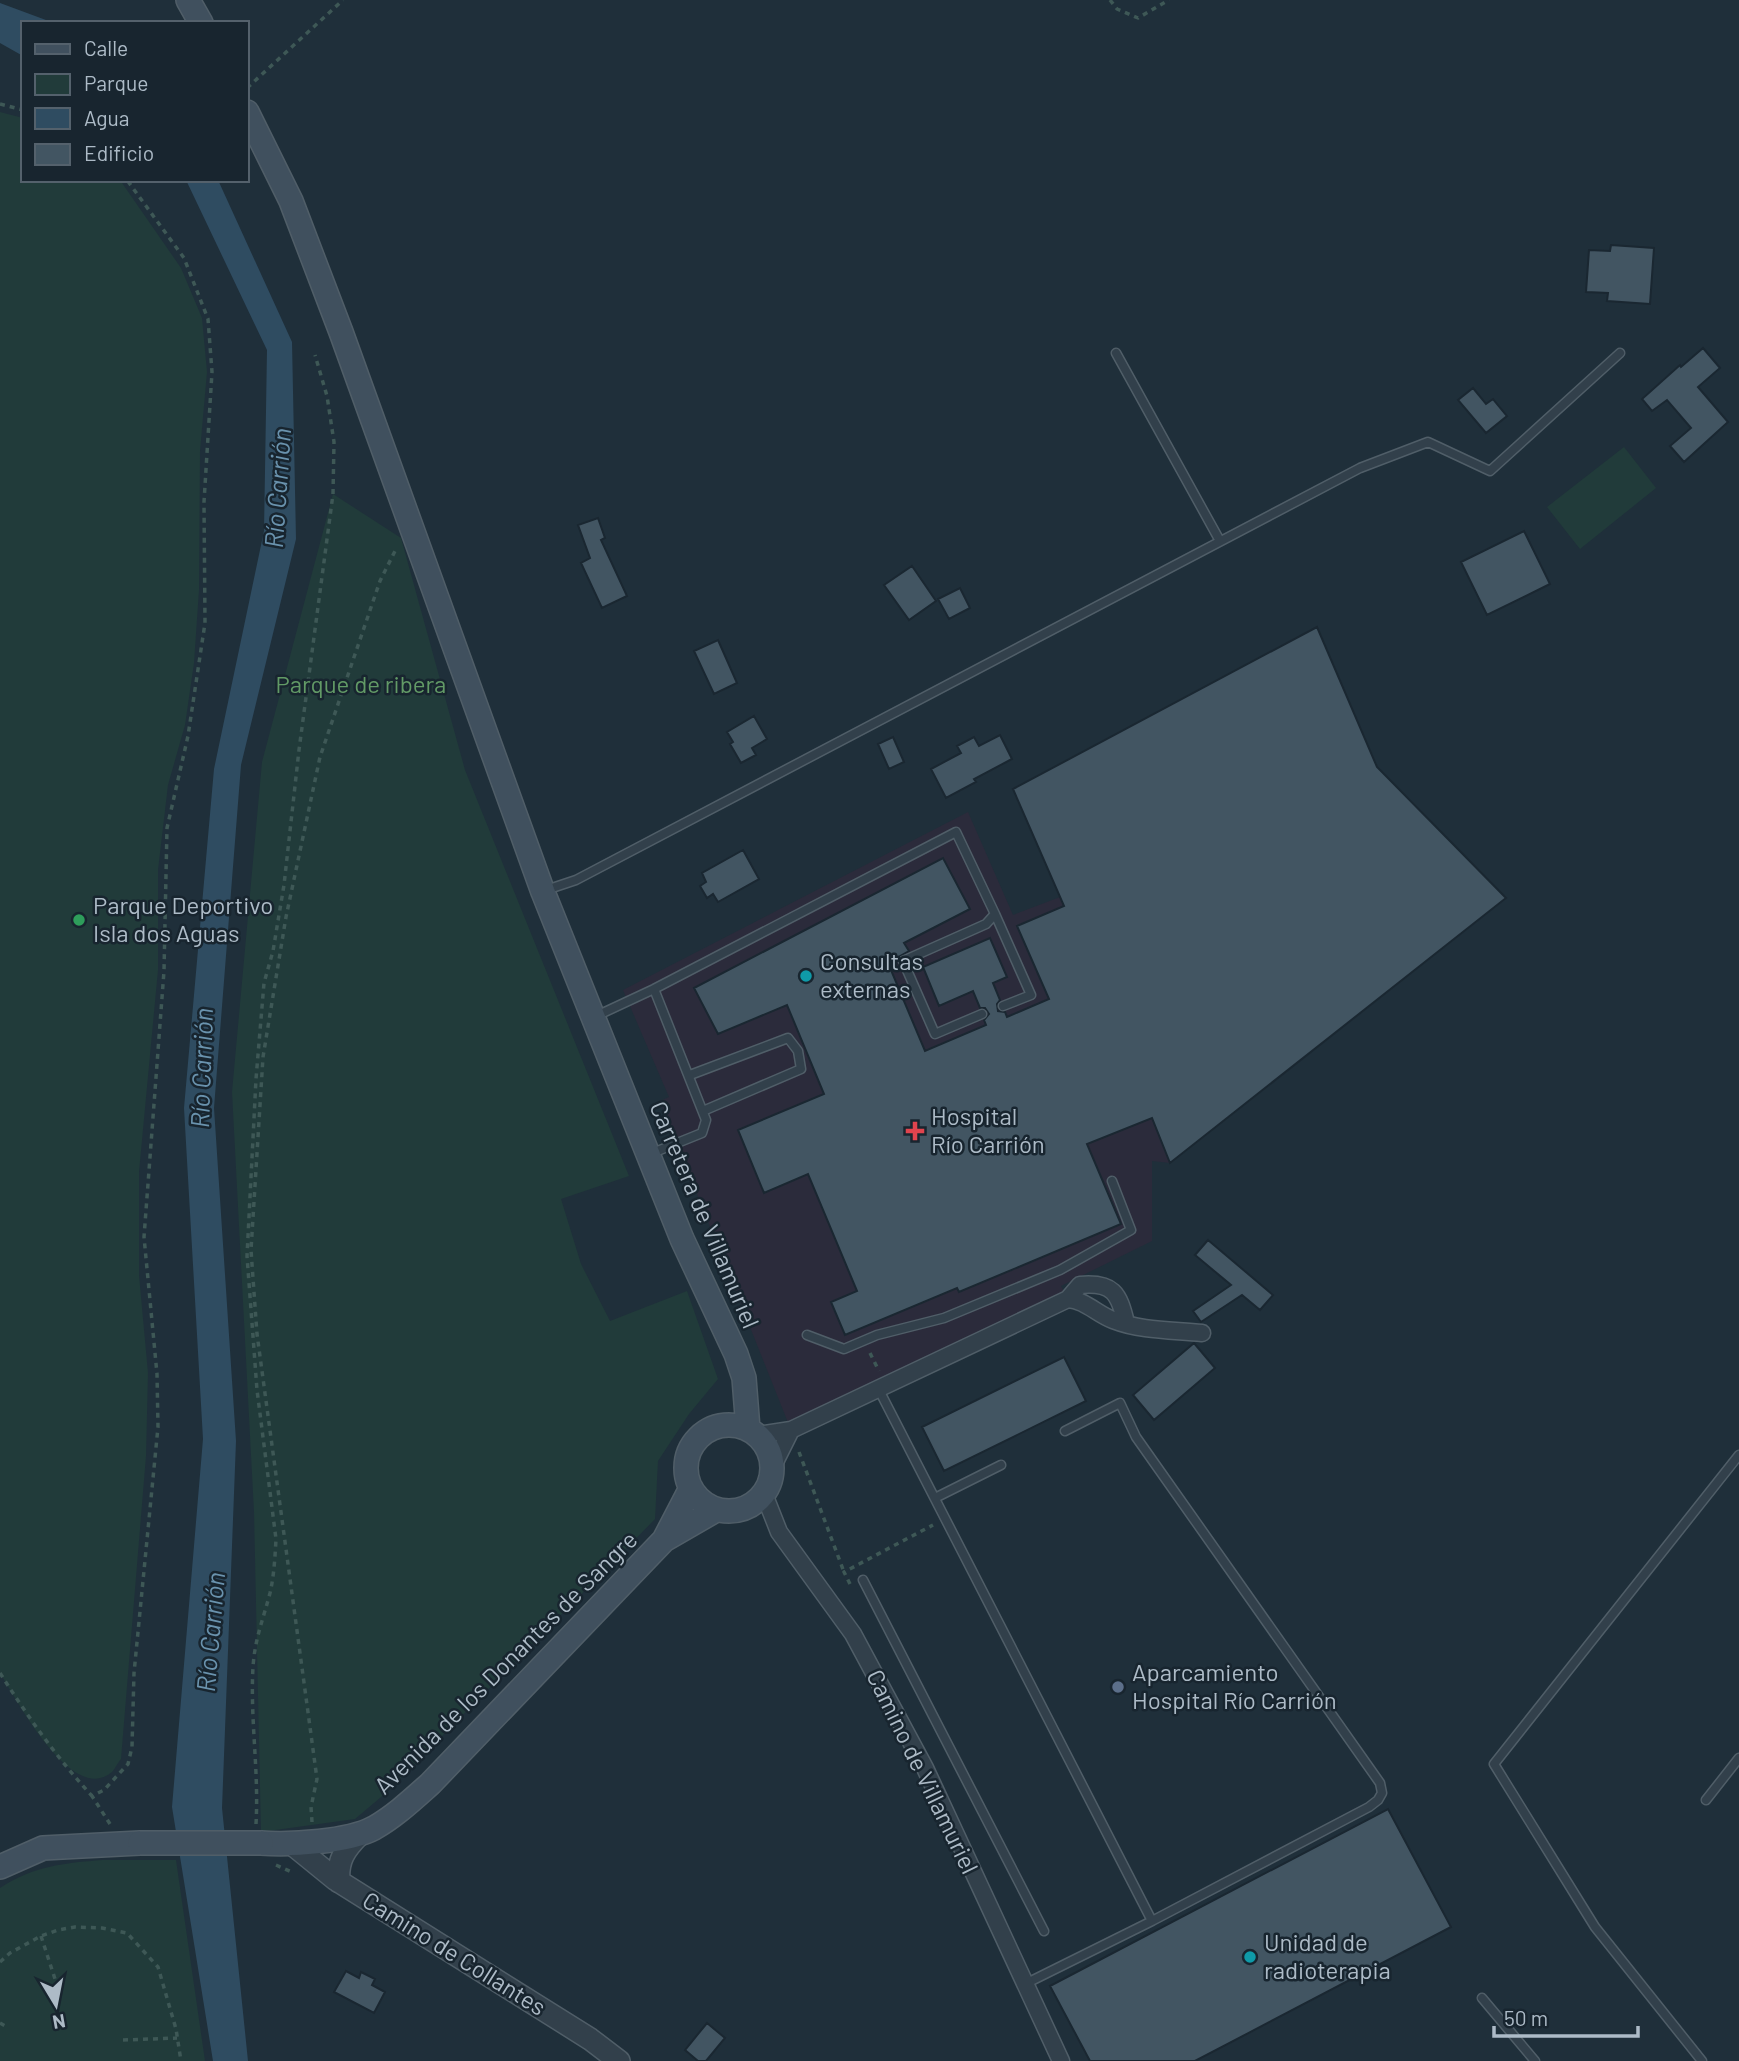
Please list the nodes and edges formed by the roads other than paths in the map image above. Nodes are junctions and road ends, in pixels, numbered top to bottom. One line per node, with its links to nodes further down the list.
1 (188, 0): 2 (main road)
2 (200, 21)
3 (248, 114): 7 (main road, Carretera de Villamuriel)
4 (1116, 353): 6 (lane)
5 (1620, 353): 6 (lane)
6 (1220, 541): 7 (lane)
7 (543, 891): 12 (main road, Carretera de Villamuriel)
8 (995, 914): 9 (lane); 10 (lane); 11 (lane)
9 (654, 989): 12 (lane); 13 (lane)
10 (1003, 1006)
11 (982, 1014)
12 (594, 1017): 15 (main road, Carretera de Villamuriel)
13 (690, 1075): 14 (lane); 14 (lane)
14 (703, 1111): 15 (lane)
15 (648, 1154): 21 (main road, Carretera de Villamuriel)
16 (1112, 1181): 20 (lane)
17 (1068, 1298): 18 (street); 18 (street); 22 (street)
18 (1126, 1324): 19 (street)
19 (1202, 1333)
20 (807, 1335)
21 (744, 1378): 23 (main road); 26 (main road, Carretera de Villamuriel)
22 (882, 1386): 24 (street); 32 (lane)
23 (720, 1426): 26 (main road); 30 (main road)
24 (791, 1430): 26 (street); 29 (street)
25 (1065, 1431): 42 (lane)
26 (752, 1432): 29 (main road)
27 (1739, 1455): 49 (lane)
28 (1001, 1465): 32 (lane)
29 (773, 1466): 31 (main road)
30 (691, 1488): 33 (main road); 34 (main road, Avenida de los Donantes de Sangre)
31 (764, 1494): 33 (main road); 44 (street, Camino de Villamuriel)
32 (935, 1499): 42 (lane)
33 (716, 1510): 34 (main road, Avenida de los Donantes de Sangre)
34 (664, 1540): 38 (main road, Avenida de los Donantes de Sangre)
35 (863, 1580): 43 (lane)
36 (1739, 1758): 37 (lane)
37 (1706, 1800)
38 (360, 1834): 39 (main road, Avenida de los Donantes de Sangre); 41 (street)
39 (303, 1842): 40 (main road, Avenida de los Donantes de Sangre, bridge); 41 (street, Camino de Collantes)
40 (0, 1867)
41 (339, 1882): 46 (street, Camino de Collantes)
42 (1152, 1921): 44 (lane)
43 (1044, 1931)
44 (1025, 1984): 47 (street, Camino de Villamuriel)
45 (1482, 1998): 48 (lane)
46 (619, 2061)
47 (1060, 2061)
48 (1535, 2061)
49 (1702, 2061)

